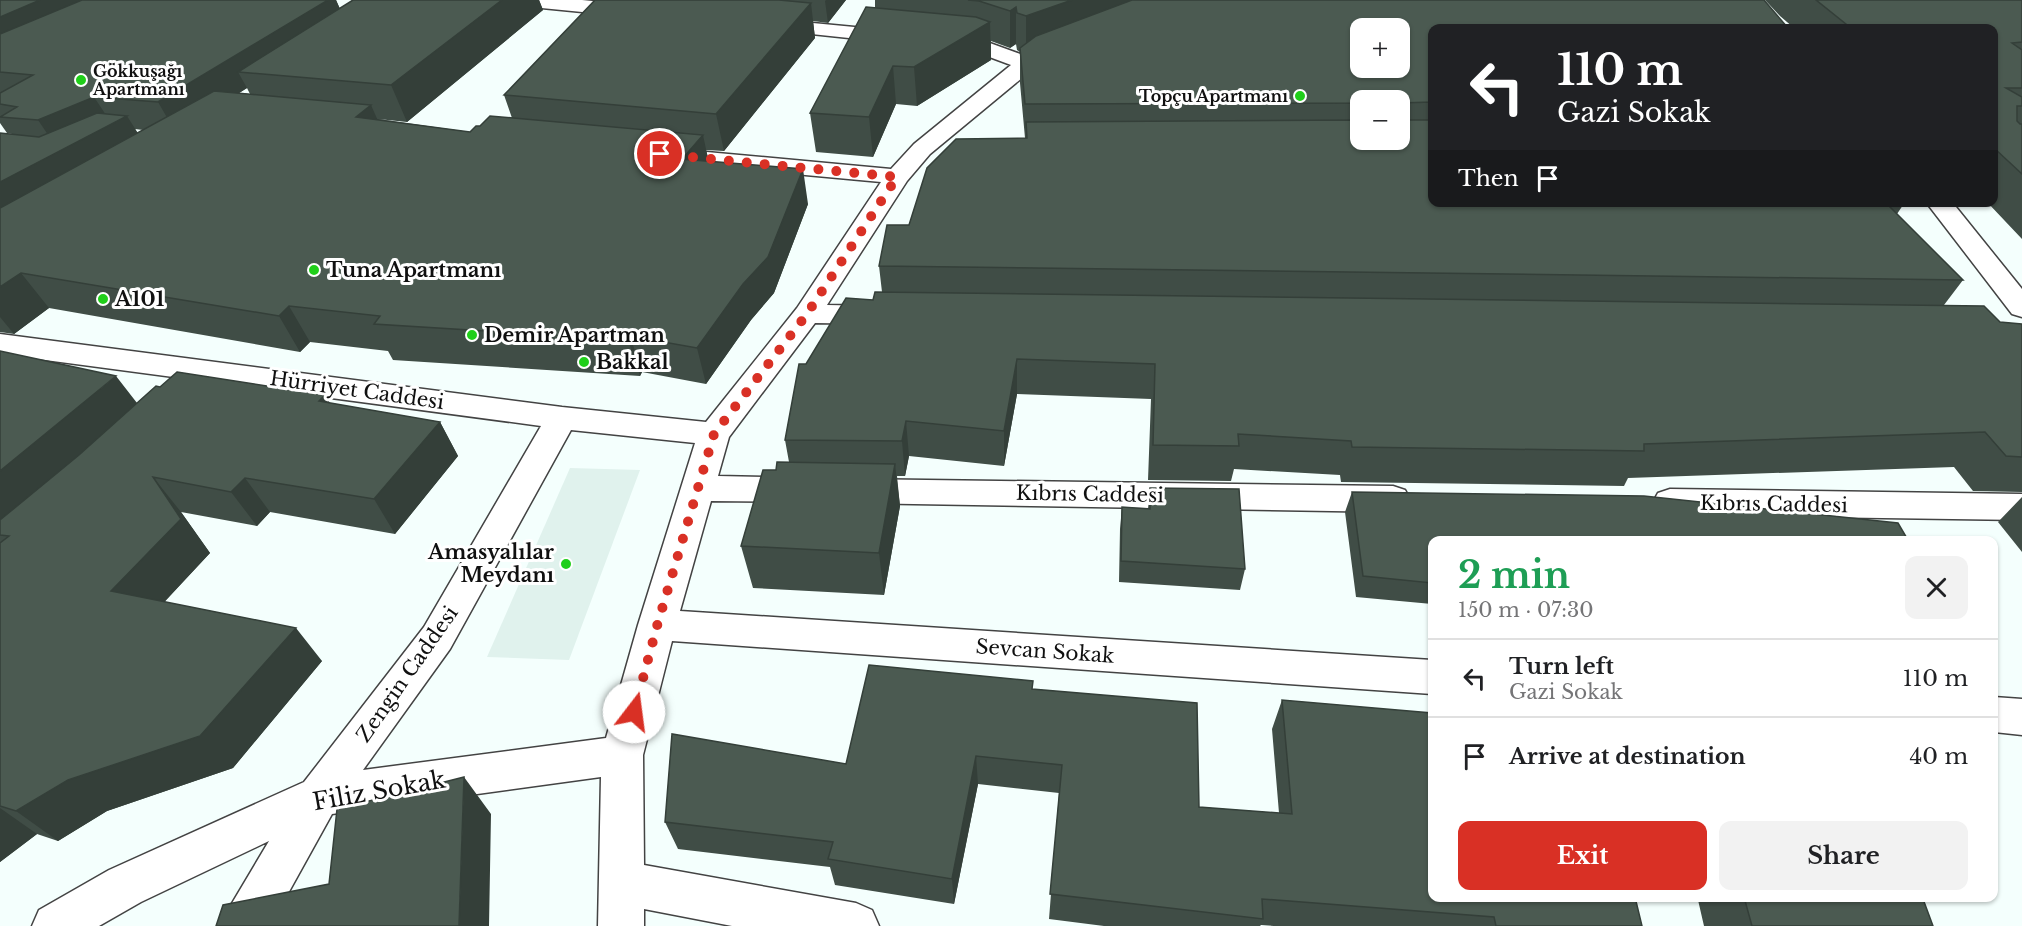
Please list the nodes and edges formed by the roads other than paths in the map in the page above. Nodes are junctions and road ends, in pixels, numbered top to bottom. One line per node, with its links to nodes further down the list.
1 (521, 0): 2 (street)
2 (651, 13)
3 (757, 24): 4 (street)
4 (910, 39)
5 (933, 41): 7 (street)
6 (1081, 41): 7 (street)
7 (1026, 63): 8 (street)
8 (922, 149): 9 (street); 11 (street)
9 (957, 149)
10 (638, 153): 11 (street)
11 (897, 177): 13 (street)
12 (1941, 207): 15 (street)
13 (807, 314): 14 (street); 20 (street)
14 (912, 315)
15 (2018, 323)
16 (0, 344): 17 (street, Hürriyet Caddesi)
17 (212, 371): 18 (street); 19 (street, Hürriyet Caddesi)
18 (187, 394)
19 (562, 418): 20 (street, Hürriyet Caddesi); 30 (street, Zengin Caddesi)
20 (714, 434): 21 (street)
21 (699, 488): 22 (street, Kıbrıs Caddesi); 25 (street)
22 (1422, 499)
23 (1638, 502): 24 (street, Kıbrıs Caddesi)
24 (2022, 507)
25 (657, 626): 26 (street, Sevcan Sokak); 29 (street)
26 (1428, 677)
27 (1998, 715): 28 (street)
28 (2022, 717)
29 (622, 755): 30 (street, Filiz Sokak); 31 (street)
30 (319, 796): 32 (street, Filiz Sokak); 33 (street, Zengin Caddesi)
31 (621, 904): 34 (street)
32 (55, 926)
33 (244, 926)
34 (856, 926)

